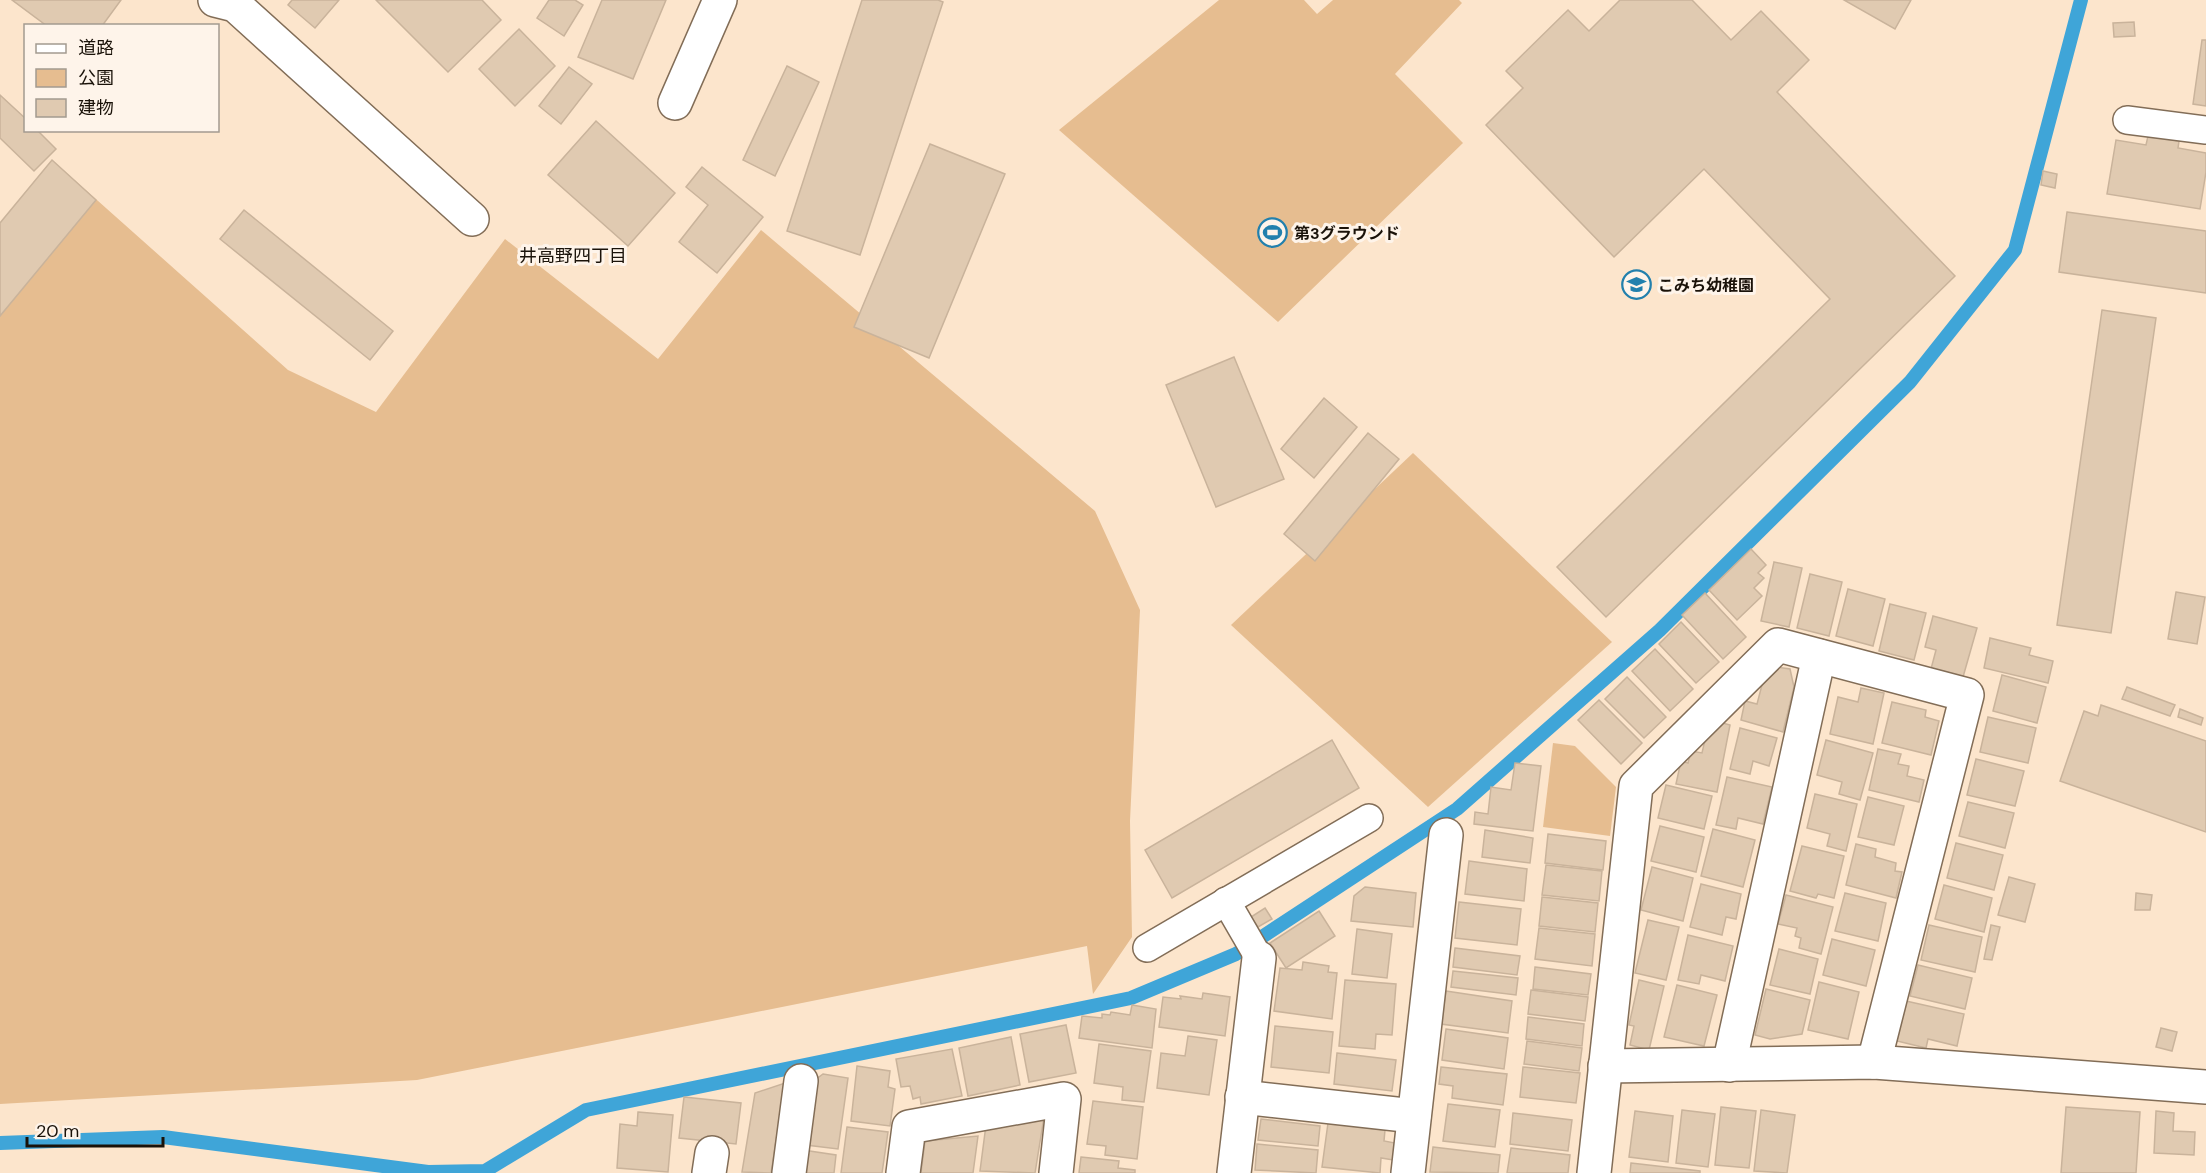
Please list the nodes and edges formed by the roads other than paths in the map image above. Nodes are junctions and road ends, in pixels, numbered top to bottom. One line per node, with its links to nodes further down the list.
1 (214, 0): 6 (street)
2 (720, 0): 3 (street)
3 (675, 104)
4 (2127, 120): 5 (lane)
5 (2206, 130)
6 (472, 219)
7 (1819, 656): 13 (street); 14 (street); 15 (street)
8 (1369, 818): 10 (lane)
9 (1446, 835): 19 (street)
10 (1226, 902): 11 (lane); 12 (lane)
11 (1147, 948)
12 (1259, 958): 18 (street)
13 (1874, 1062): 14 (street); 17 (street)
14 (1729, 1065): 15 (street)
15 (1605, 1066): 25 (street)
16 (801, 1081): 20 (street)
17 (2206, 1087)
18 (1242, 1097): 19 (street); 23 (street)
19 (1414, 1116): 24 (street)
20 (789, 1173)
21 (903, 1173): 22 (street)
22 (1056, 1173)
23 (1234, 1173)
24 (1408, 1173)
25 (1594, 1173)

